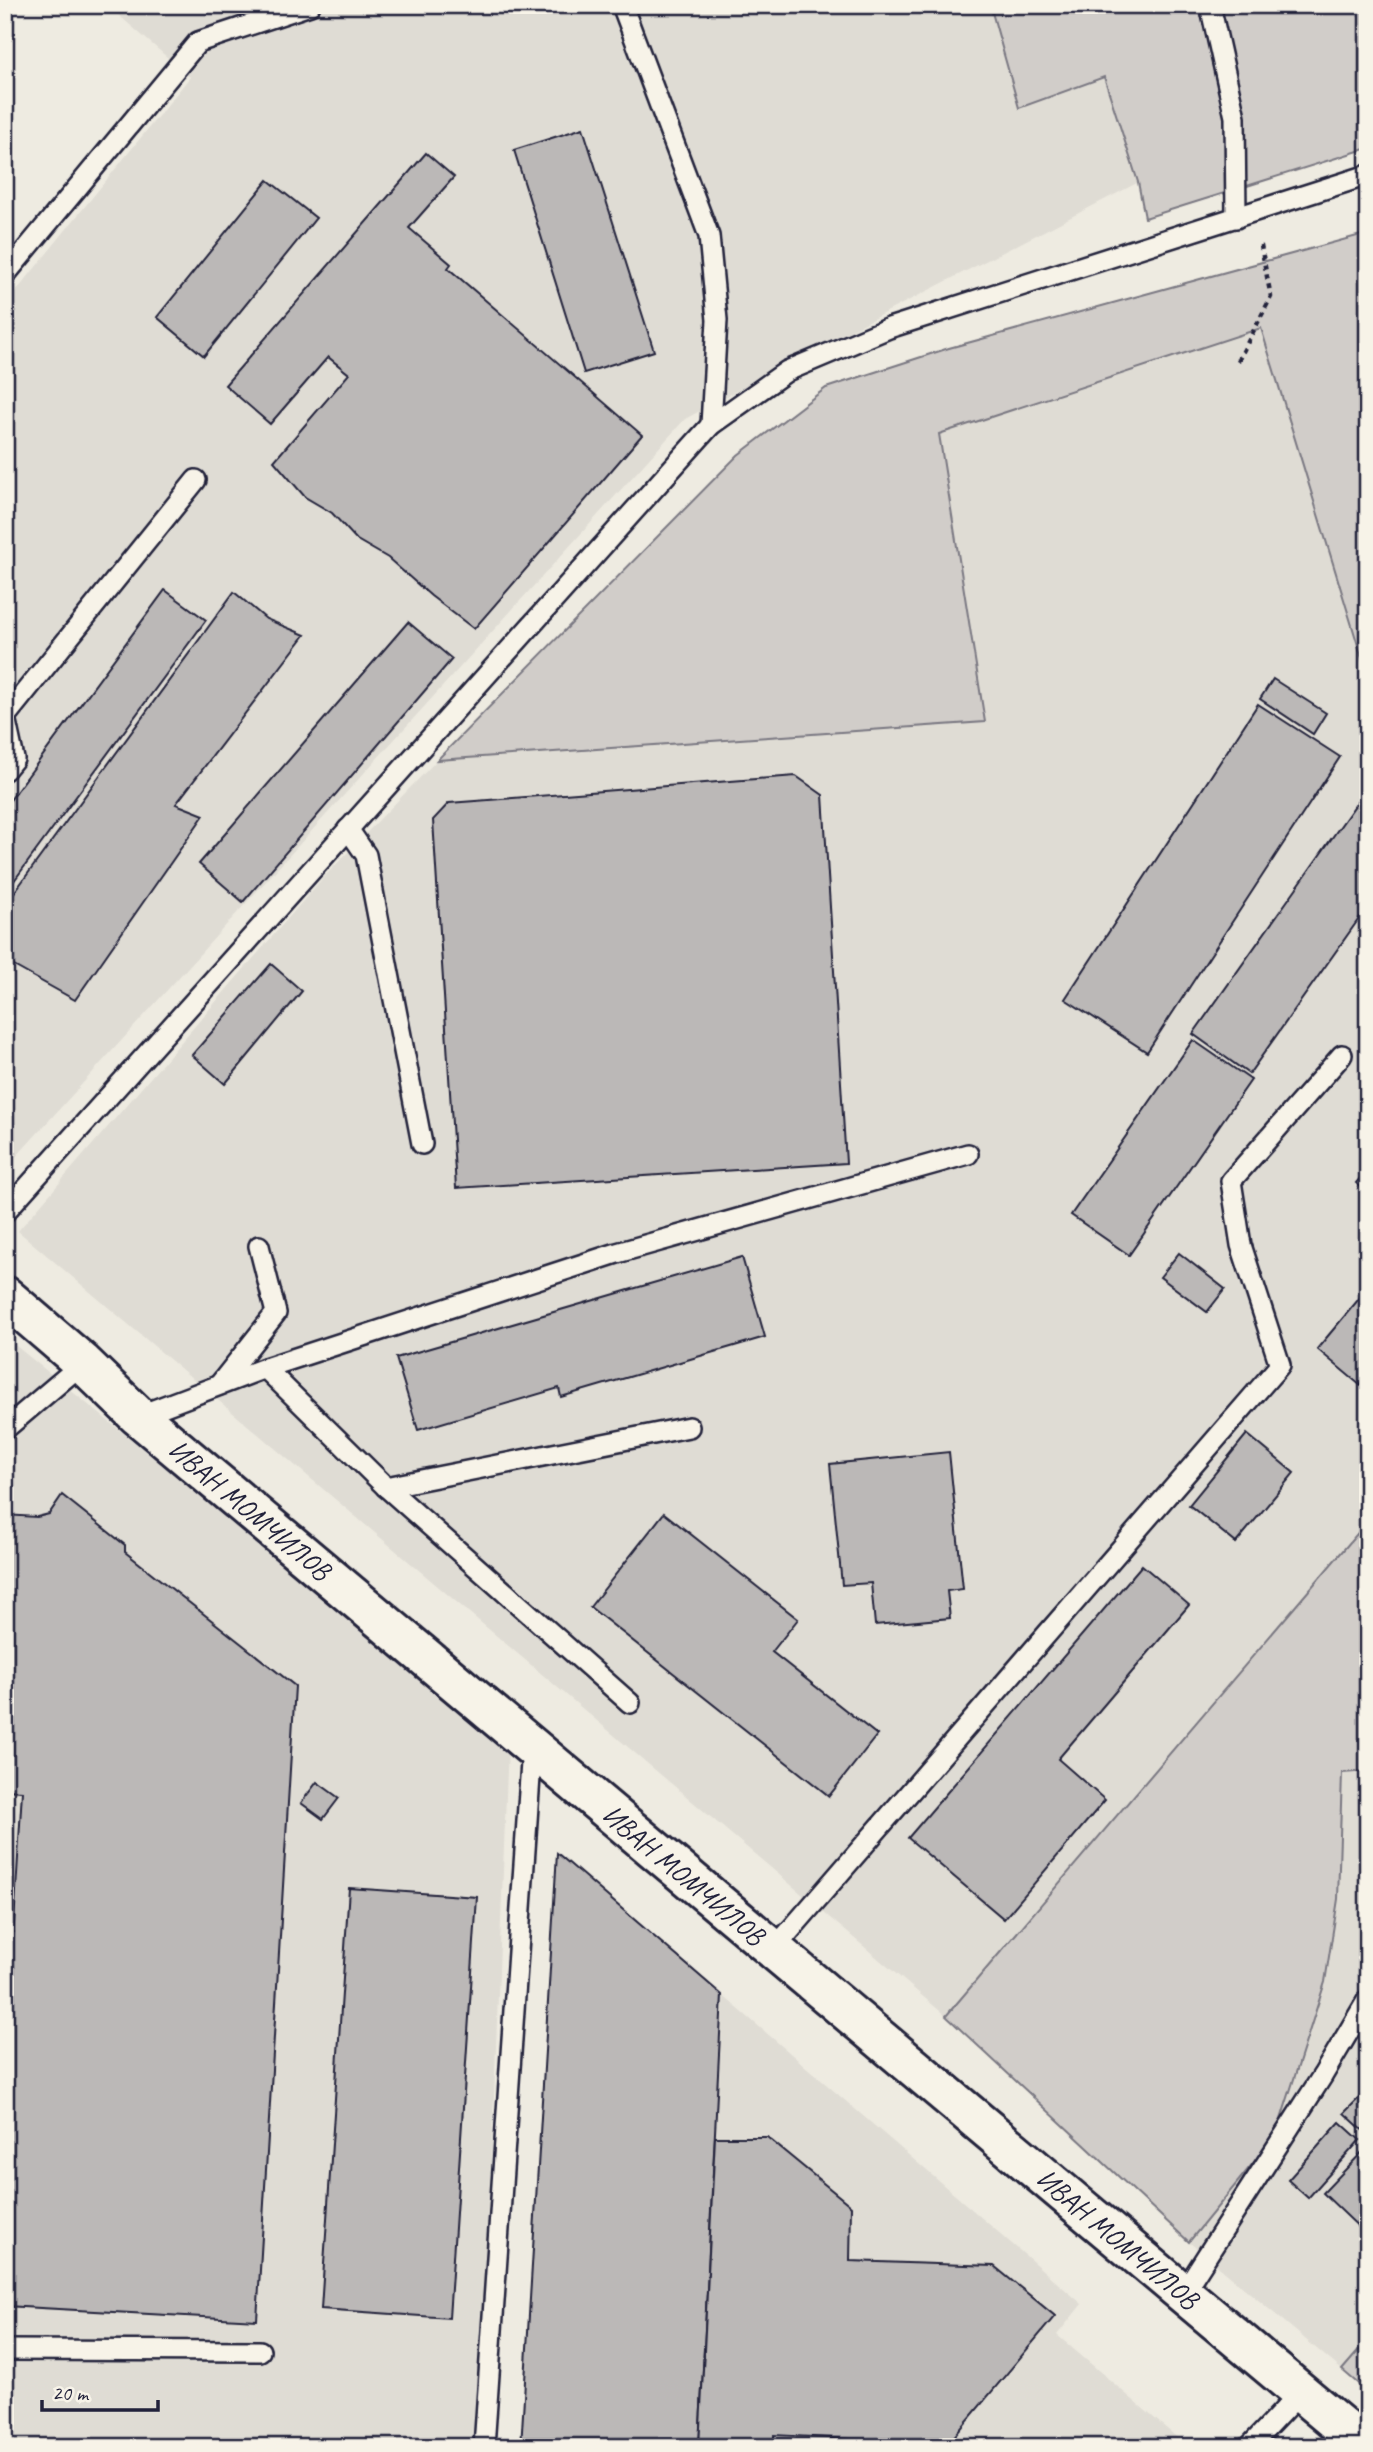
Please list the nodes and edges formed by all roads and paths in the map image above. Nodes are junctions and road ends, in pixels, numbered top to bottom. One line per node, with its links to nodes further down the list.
1 (310, 5): 6 (lane)
2 (622, 5): 8 (lane)
3 (1210, 5): 5 (lane)
4 (1368, 175): 5 (lane)
5 (1245, 215): 7 (path); 8 (lane)
6 (5, 275)
7 (1238, 361)
8 (711, 425): 12 (lane)
9 (196, 481): 10 (lane)
10 (5, 717): 11 (lane)
11 (5, 770)
12 (348, 829): 14 (lane); 16 (lane)
13 (1342, 1055): 28 (lane)
14 (422, 1144)
15 (968, 1154): 20 (lane)
16 (5, 1212)
17 (259, 1246): 21 (lane)
18 (5, 1296): 19 (street, ИВАН МОМЧИЛОВ)
19 (83, 1363): 22 (street, ИВАН МОМЧИЛОВ); 24 (lane)
20 (265, 1368): 21 (lane); 25 (lane)
21 (218, 1386): 22 (lane)
22 (138, 1416): 27 (street, ИВАН МОМЧИЛОВ)
23 (689, 1427): 25 (lane)
24 (5, 1429)
25 (386, 1487): 26 (lane)
26 (630, 1703)
27 (533, 1746): 28 (street, ИВАН МОМЧИЛОВ); 34 (lane)
28 (774, 1949): 30 (street, ИВАН МОМЧИЛОВ)
29 (1368, 1999): 30 (lane)
30 (1183, 2293): 33 (street, ИВАН МОМЧИЛОВ)
31 (5, 2350): 32 (lane)
32 (260, 2351)
33 (1301, 2392): 35 (lane); 36 (street, ИВАН МОМЧИЛОВ)
34 (484, 2447)
35 (1249, 2447)
36 (1366, 2447)

